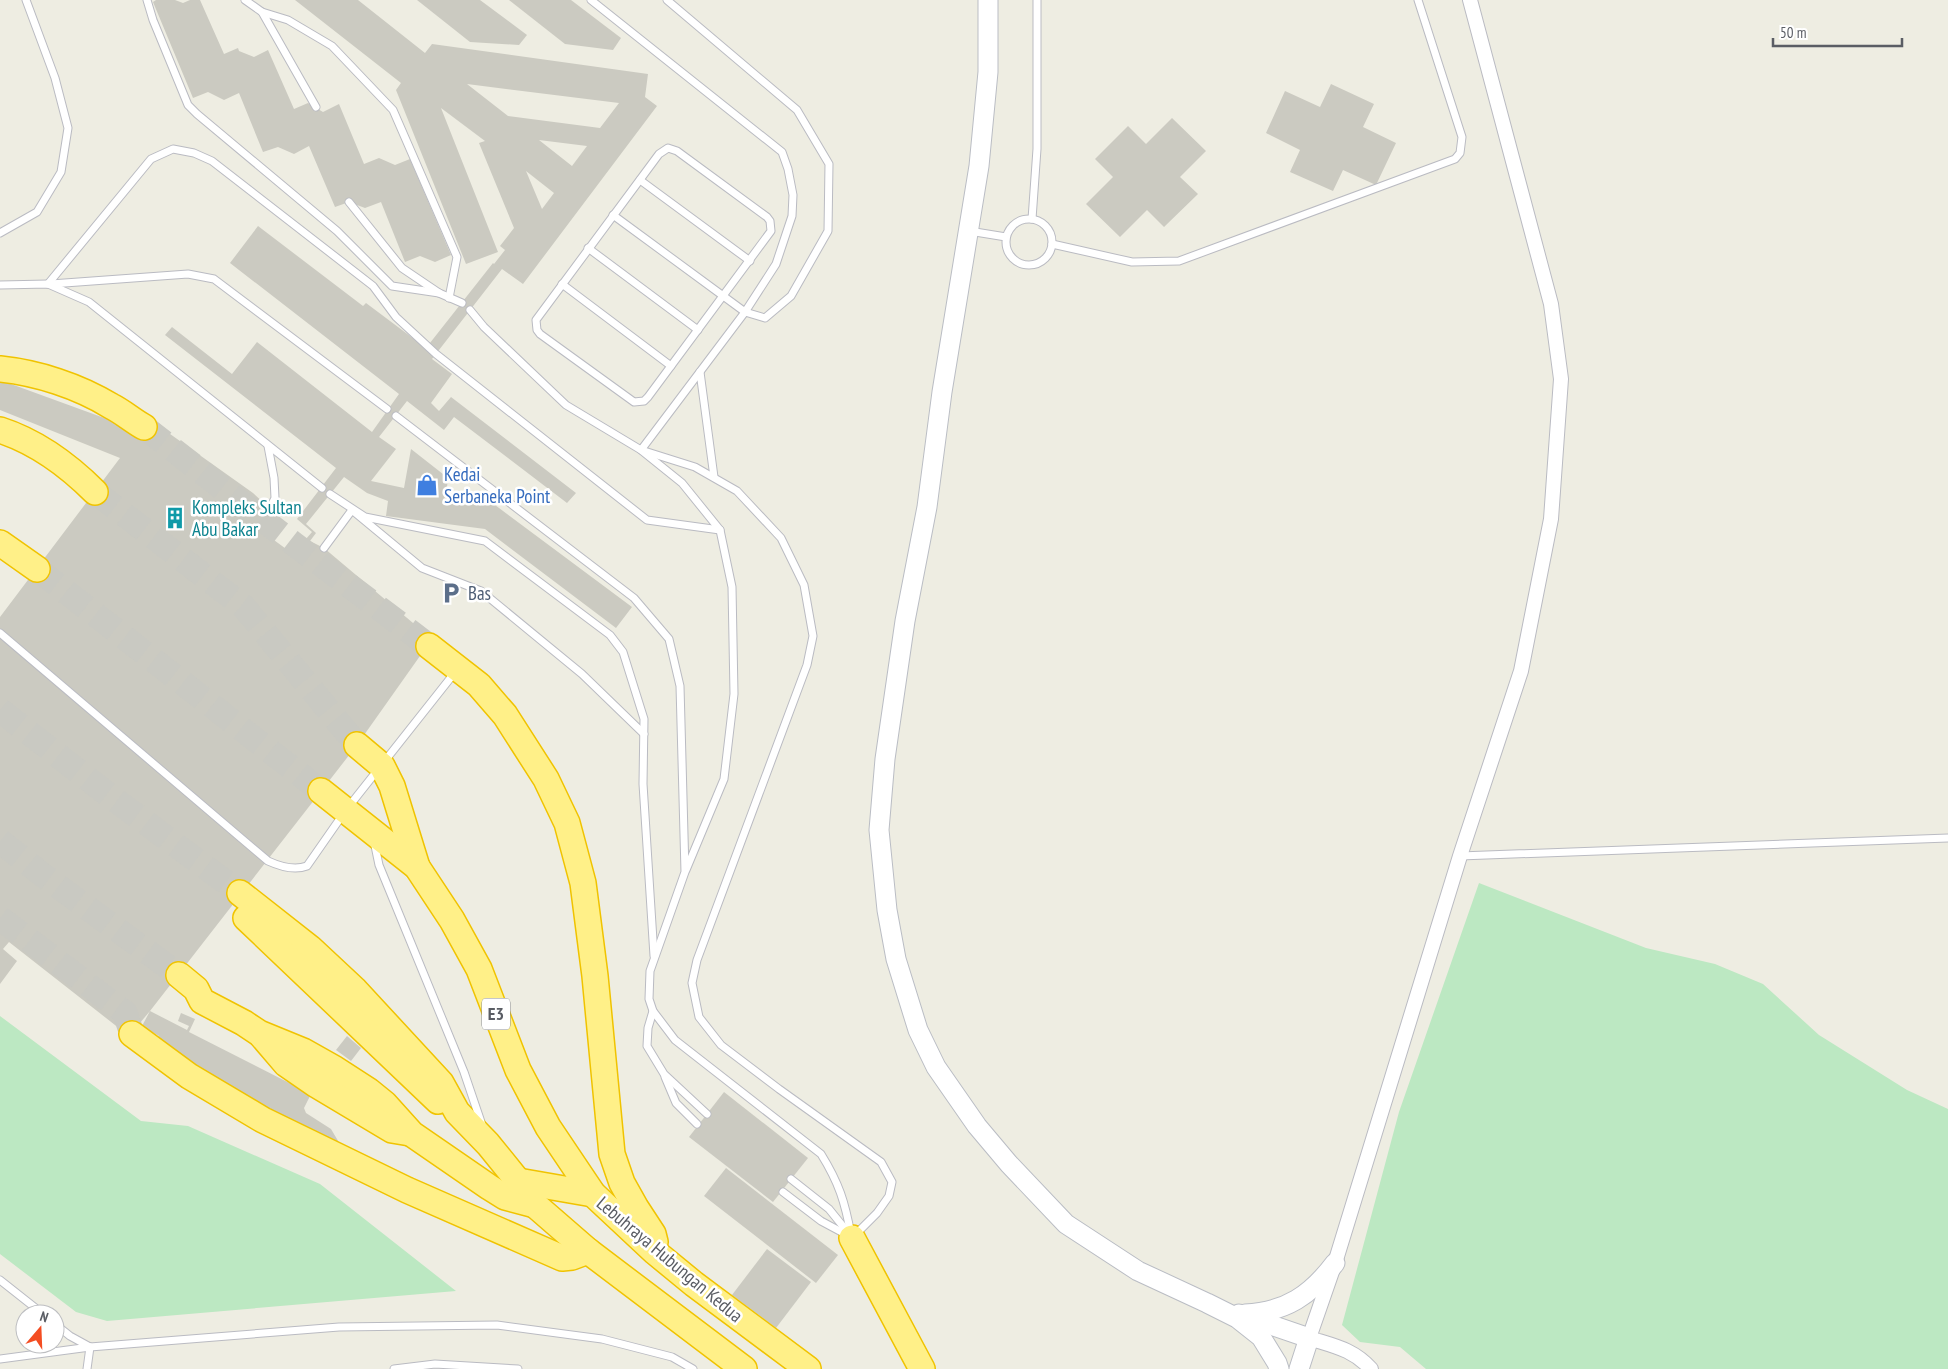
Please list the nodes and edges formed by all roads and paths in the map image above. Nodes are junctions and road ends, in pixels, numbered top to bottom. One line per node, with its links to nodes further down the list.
1 (26, 0): 17 (lane)
2 (147, 0): 25 (lane)
3 (245, 0): 10 (lane)
4 (591, 0): 30 (lane)
5 (667, 0): 30 (lane)
6 (988, 0): 16 (street)
7 (1037, 0): 15 (lane)
8 (1418, 0): 19 (lane)
9 (1470, 0): 61 (street)
10 (262, 12): 11 (lane); 27 (lane)
11 (316, 108)
12 (640, 180): 14 (lane); 21 (lane); 21 (lane)
13 (349, 202): 25 (lane)
14 (613, 215): 20 (lane); 26 (lane)
15 (1032, 219): 18 (lane); 19 (lane)
16 (969, 231): 18 (lane); 83 (street)
17 (0, 234)
18 (1006, 236): 19 (lane)
19 (1052, 244)
20 (588, 248): 23 (lane); 31 (lane)
21 (750, 261): 26 (lane)
22 (48, 284): 24 (lane); 35 (lane); 39 (lane); 47 (lane)
23 (562, 284): 32 (lane); 32 (lane)
24 (0, 285)
25 (439, 294): 27 (lane)
26 (723, 297): 30 (lane); 31 (lane)
27 (449, 298): 28 (lane)
28 (462, 303)
29 (470, 310): 40 (lane)
30 (745, 312): 34 (lane)
31 (698, 330): 32 (lane)
32 (671, 366)
33 (0, 369): 37 (highway)
34 (700, 372): 40 (lane); 41 (lane)
35 (387, 409)
36 (396, 416): 63 (lane)
37 (144, 427)
38 (0, 430): 43 (highway)
39 (268, 446): 42 (lane); 45 (lane)
40 (641, 450): 41 (lane); 47 (lane)
41 (714, 477): 78 (lane)
42 (322, 488)
43 (95, 492)
44 (330, 494): 46 (lane)
45 (270, 508)
46 (352, 510): 49 (lane); 54 (lane); 54 (lane)
47 (720, 530): 63 (lane)
48 (0, 544): 50 (highway)
49 (324, 548)
50 (37, 569)
51 (0, 633): 58 (lane)
52 (429, 646): 53 (highway)
53 (458, 669): 56 (lane); 80 (highway)
54 (644, 734): 65 (lane)
55 (357, 745): 56 (highway)
56 (382, 766): 58 (lane); 62 (highway)
57 (321, 791): 58 (highway, Lebuhraya Hubungan Kedua / E3)
58 (346, 810): 59 (highway, Lebuhraya Hubungan Kedua / E3)
59 (371, 830): 62 (highway, Lebuhraya Hubungan Kedua / E3); 72 (lane)
60 (1948, 838): 61 (lane)
61 (1460, 856): 81 (street)
62 (417, 867): 76 (highway, Lebuhraya Hubungan Kedua / E3)
63 (685, 872): 65 (lane)
64 (235, 900): 72 (highway)
65 (654, 958): 67 (lane)
66 (175, 980): 77 (highway)
67 (653, 1011): 69 (lane); 78 (lane)
68 (132, 1034): 79 (highway)
69 (664, 1074): 70 (lane); 71 (lane)
70 (707, 1114)
71 (697, 1124)
72 (488, 1144): 74 (highway)
73 (791, 1179): 78 (lane)
74 (518, 1181): 76 (highway); 77 (highway)
75 (783, 1192): 78 (lane)
76 (593, 1194): 80 (highway, Lebuhraya Hubungan Kedua / E3)
77 (535, 1205): 79 (highway, Lebuhraya Hubungan Kedua)
78 (852, 1238): 96 (highway)
79 (588, 1252): 94 (highway, Lebuhraya Hubungan Kedua)
80 (655, 1252): 95 (highway, Lebuhraya Hubungan Kedua / E3)
81 (1335, 1263): 85 (street); 87 (street)
82 (0, 1280): 84 (lane)
83 (1207, 1302): 85 (street); 97 (street)
84 (30, 1304)
85 (1239, 1314): 87 (street)
86 (65, 1332): 88 (lane)
87 (1309, 1338): 98 (street); 99 (street)
88 (90, 1348): 89 (lane); 90 (lane); 93 (lane)
89 (0, 1359)
90 (87, 1369)
91 (394, 1369): 92 (lane)
92 (518, 1369)
93 (693, 1369)
94 (744, 1369)
95 (808, 1369)
96 (922, 1369)
97 (1279, 1369)
98 (1299, 1369)
99 (1371, 1369)

